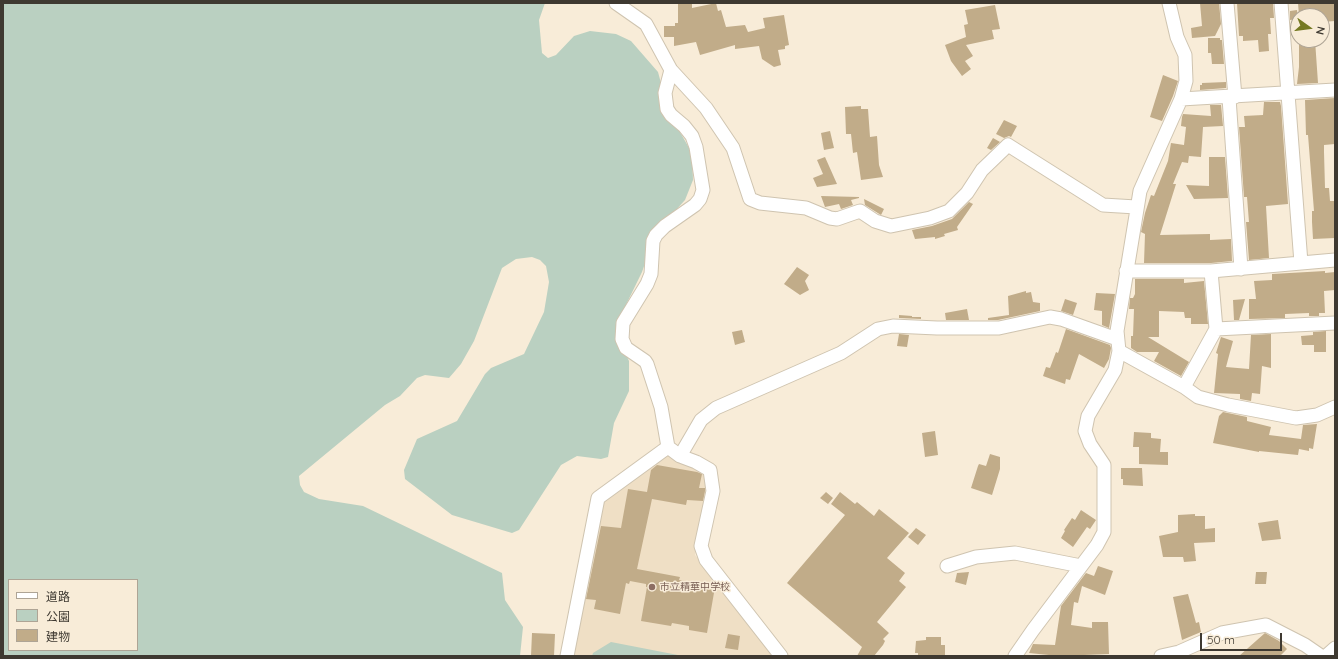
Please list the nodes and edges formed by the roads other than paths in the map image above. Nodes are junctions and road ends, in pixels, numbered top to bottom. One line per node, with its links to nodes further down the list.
1 (616, 3): 5 (street)
2 (1169, 3): 9 (street)
3 (1227, 3): 8 (street)
4 (1281, 3): 7 (street)
5 (671, 70): 10 (street); 21 (street)
6 (1335, 90): 7 (street)
7 (1289, 93): 8 (street); 12 (street)
8 (1232, 97): 9 (street); 13 (street)
9 (1181, 99): 10 (street)
10 (1136, 207): 14 (street)
11 (1335, 260): 12 (street)
12 (1301, 263): 13 (street)
13 (1241, 269): 15 (street)
14 (1126, 271): 15 (street); 18 (street)
15 (1211, 271): 17 (street)
16 (1335, 323): 17 (street)
17 (1216, 329): 19 (street)
18 (1118, 345): 19 (street); 22 (street); 24 (street)
19 (1184, 387): 20 (street)
20 (1335, 407)
21 (668, 447): 22 (street); 26 (street)
22 (680, 456): 27 (street)
23 (947, 566): 24 (street)
24 (1081, 566): 28 (street)
25 (1335, 648): 32 (street)
26 (567, 656)
27 (781, 656)
28 (1015, 656): 29 (street)
29 (1020, 656)
30 (1161, 656): 31 (street)
31 (1321, 656)
32 (1326, 656)

